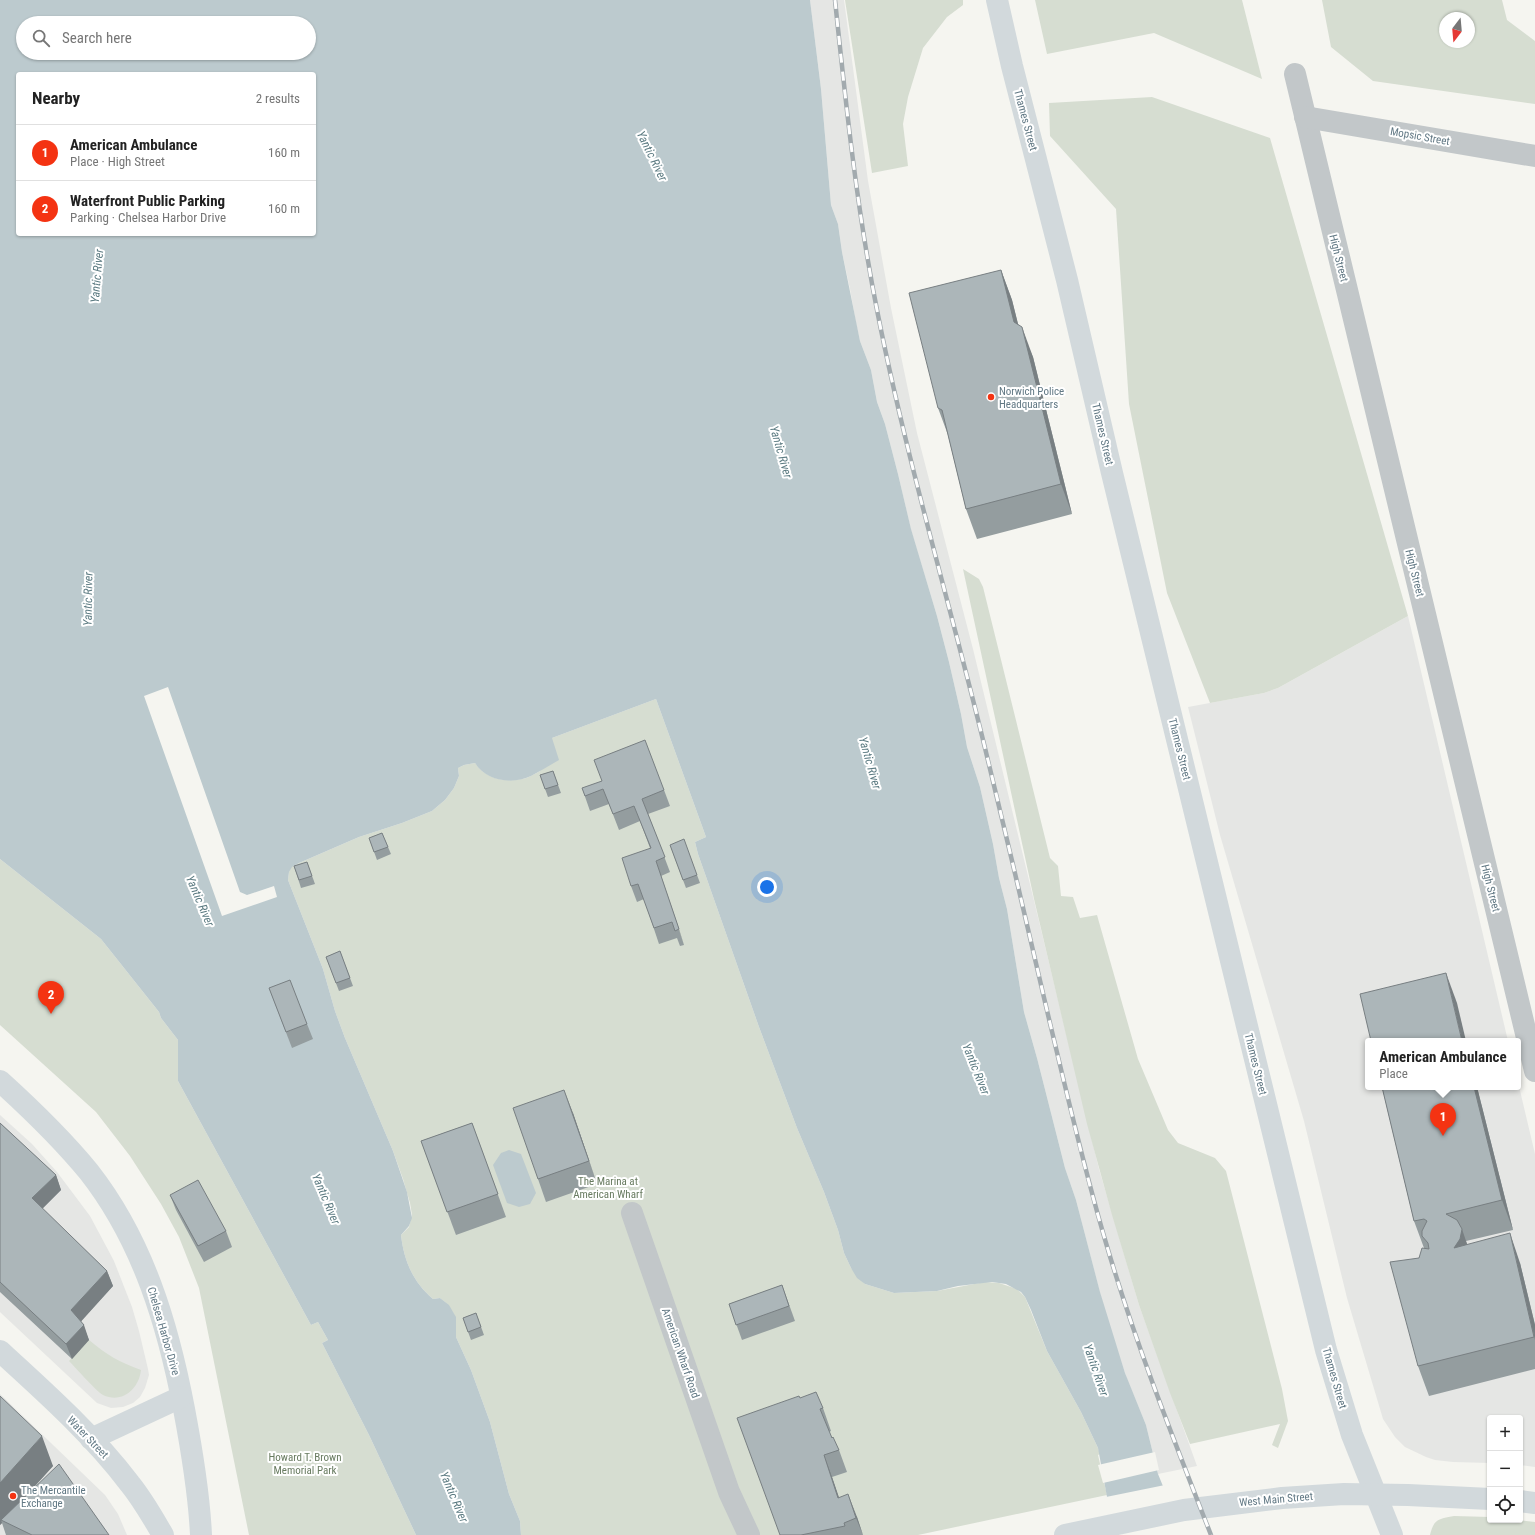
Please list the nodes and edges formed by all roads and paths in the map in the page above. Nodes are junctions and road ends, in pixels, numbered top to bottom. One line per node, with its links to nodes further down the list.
1 (997, 0): 12 (main road, Thames Street)
2 (1294, 74): 3 (street, High Street)
3 (1305, 116): 4 (street, Mopsic Street); 5 (street, High Street)
4 (1535, 156)
5 (1535, 1072)
6 (0, 1082): 9 (main road, Chelsea Harbor Drive)
7 (632, 1213): 11 (street, American Wharf Road)
8 (0, 1351): 10 (main road, Water Street)
9 (181, 1397): 10 (main road); 18 (main road, Chelsea Harbor Drive)
10 (91, 1439): 17 (main road, Water Street)
11 (729, 1492): 19 (street, American Wharf Road); 20 (street, American Wharf Road)
12 (1375, 1494): 13 (main road, West Main Street); 16 (main road, West Main Street); 21 (main road, Thames Street)
13 (1487, 1499)
14 (1523, 1501): 15 (main road)
15 (1535, 1503)
16 (1069, 1534)
17 (163, 1535)
18 (201, 1535)
19 (731, 1535)
20 (749, 1535)
21 (1392, 1535)

